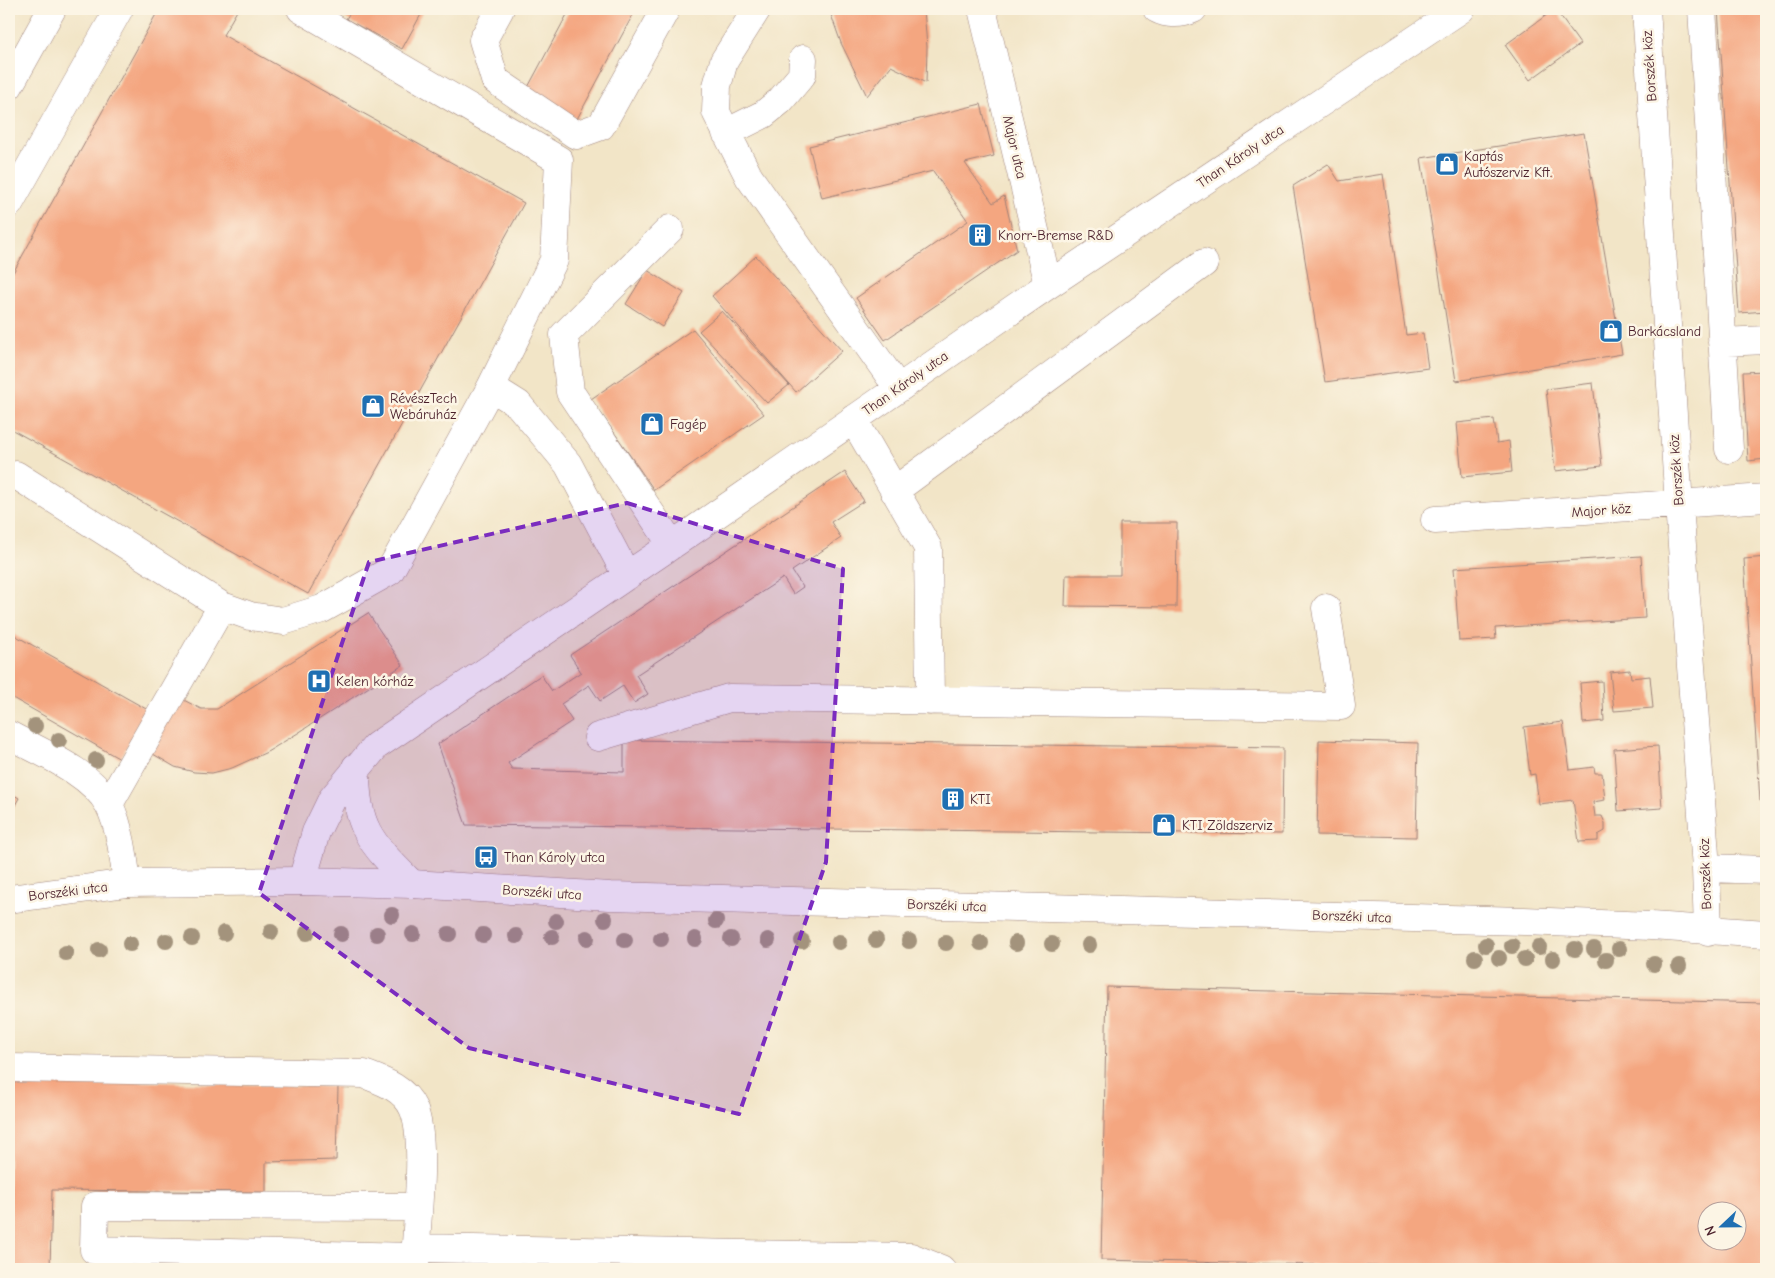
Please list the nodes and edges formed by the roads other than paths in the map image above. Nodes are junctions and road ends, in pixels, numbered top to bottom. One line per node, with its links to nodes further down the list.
1 (52, 9): 14 (street)
2 (119, 9): 18 (street)
3 (301, 9): 17 (street)
4 (500, 9): 16 (street)
5 (666, 9): 16 (street)
6 (982, 9): 21 (street, Major utca)
7 (1157, 9): 8 (street)
8 (1193, 9)
9 (1461, 9): 21 (street, Than Károly utca)
10 (1646, 9): 31 (street, Borszék köz)
11 (1702, 9): 23 (street)
12 (754, 10): 15 (street)
13 (803, 59): 15 (street)
14 (9, 86)
15 (726, 133): 25 (street)
16 (576, 135): 17 (street)
17 (559, 160): 24 (street)
18 (9, 204)
19 (670, 229): 33 (street)
20 (1204, 263): 29 (street)
21 (1048, 285): 25 (street, Than Károly utca)
22 (1766, 340): 23 (street)
23 (1722, 342): 27 (street)
24 (491, 388): 34 (street); 35 (street)
25 (898, 388): 26 (street, Than Károly utca)
26 (853, 419): 29 (street); 33 (street, Than Károly utca)
27 (1729, 449)
28 (9, 477): 35 (street)
29 (894, 491): 37 (street)
30 (1766, 498): 31 (street, Major köz)
31 (1678, 505): 32 (street, Major köz); 42 (street, Borszék köz)
32 (1435, 520)
33 (672, 545): 34 (street, Than Károly utca)
34 (627, 576): 40 (street, Than Károly utca)
35 (222, 606): 41 (street)
36 (1326, 608): 37 (street)
37 (930, 701): 39 (street)
38 (9, 735): 41 (street, Borszéki utca)
39 (598, 737)
40 (356, 767): 44 (street, Than Károly utca); 46 (street)
41 (109, 804): 45 (street, Borszéki utca)
42 (1706, 868): 43 (street); 48 (street, Borszék köz)
43 (1766, 870)
44 (302, 881): 45 (street, Borszéki utca); 46 (street, Borszéki utca)
45 (127, 883): 47 (street, Borszéki utca)
46 (412, 884): 48 (street, Borszéki utca)
47 (9, 899)
48 (1708, 932): 49 (street, Borszéki utca)
49 (1766, 934)
50 (9, 1068): 51 (street)
51 (417, 1207): 52 (street); 52 (street)
52 (415, 1258): 53 (street)
53 (941, 1269)

